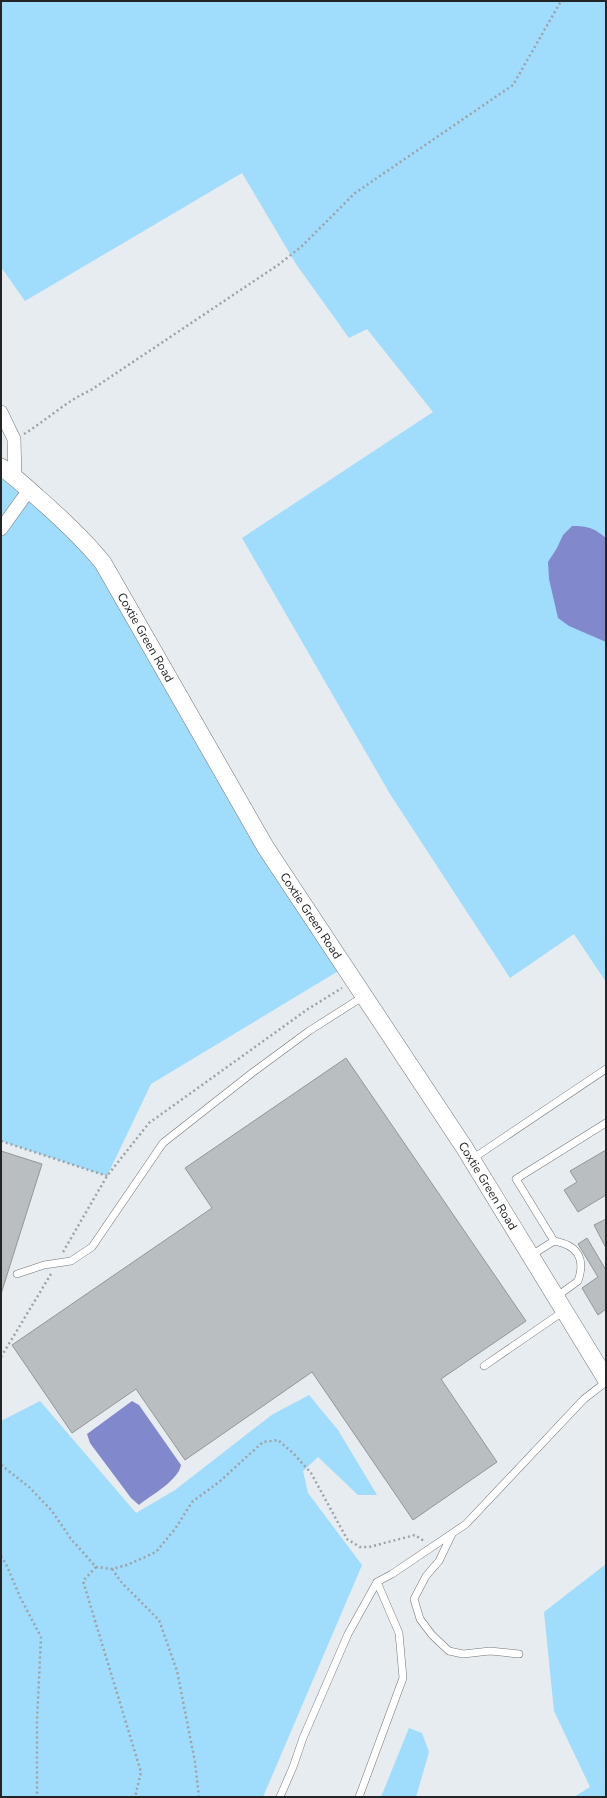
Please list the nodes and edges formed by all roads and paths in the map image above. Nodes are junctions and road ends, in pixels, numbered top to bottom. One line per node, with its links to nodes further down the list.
1 (560, 1): 3 (path)
2 (1, 412): 3 (street)
3 (14, 439): 5 (street)
4 (1, 467): 5 (street, Coxtie Green Road)
5 (16, 476): 6 (street, Coxtie Green Road)
6 (30, 490): 7 (street); 8 (street, Coxtie Green Road)
7 (1, 529)
8 (365, 996): 12 (street, Coxtie Green Road); 16 (lane)
9 (606, 1069): 12 (lane)
10 (606, 1123): 14 (lane)
11 (1, 1141): 13 (path)
12 (471, 1159): 15 (street, Coxtie Green Road)
13 (107, 1176)
14 (554, 1241): 15 (lane); 17 (lane)
15 (530, 1256): 17 (street, Coxtie Green Road)
16 (17, 1274)
17 (560, 1304): 18 (lane); 19 (street, Coxtie Green Road)
18 (484, 1366)
19 (606, 1381): 21 (lane)
20 (1, 1465): 24 (path)
21 (453, 1533): 22 (lane); 27 (lane)
22 (433, 1546): 25 (path); 26 (lane)
23 (1, 1556): 28 (path)
24 (96, 1567): 25 (path); 29 (path)
25 (112, 1570): 30 (path)
26 (376, 1582): 31 (lane); 32 (lane)
27 (519, 1654)
28 (36, 1797)
29 (134, 1797)
30 (199, 1797)
31 (280, 1797)
32 (359, 1797)

